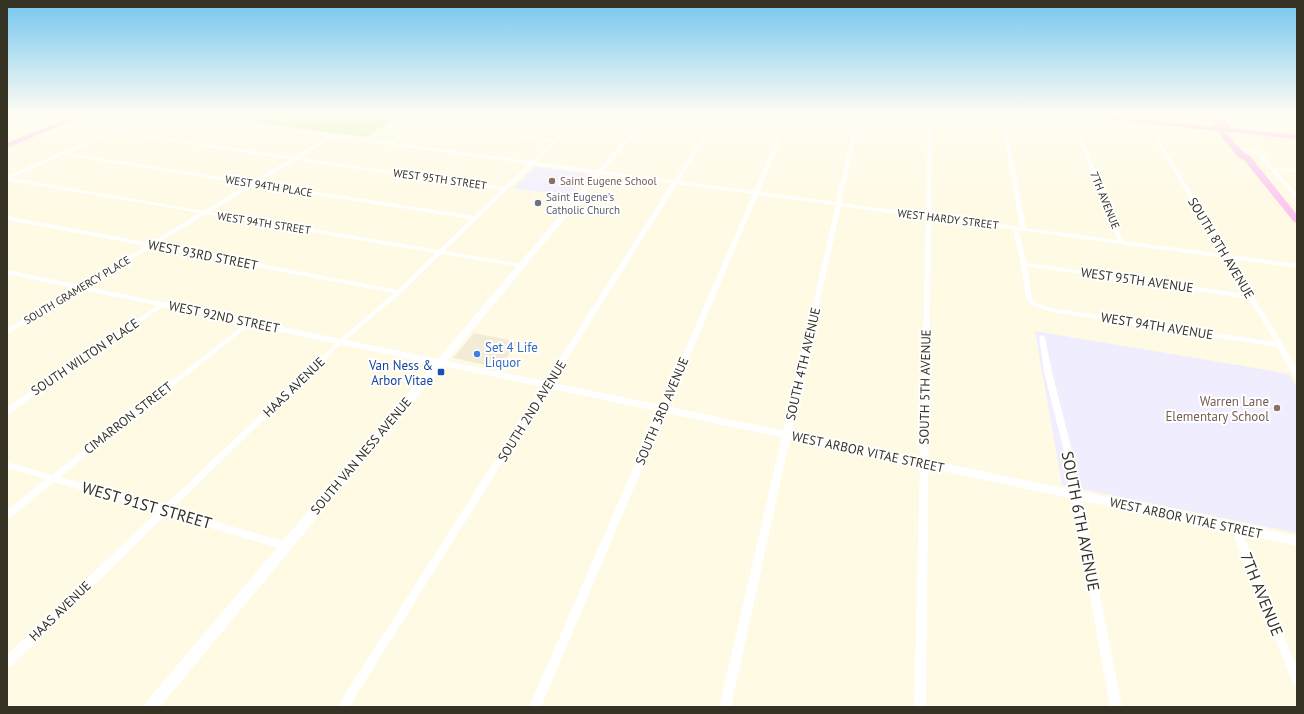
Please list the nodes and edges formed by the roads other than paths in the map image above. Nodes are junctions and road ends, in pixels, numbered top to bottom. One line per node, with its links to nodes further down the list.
1 (79, 147): 16 (street)
2 (220, 147): 17 (street, WEST 95TH STREET)
3 (313, 147): 17 (street, SOUTH GRAMERCY PLACE)
4 (413, 147): 19 (street, WEST HARDY STREET)
5 (548, 147): 19 (street, HAAS AVENUE)
6 (620, 147): 22 (street, SOUTH VAN NESS AVENUE)
7 (698, 147): 24 (street, SOUTH 2ND AVENUE)
8 (775, 147): 27 (street, SOUTH 3RD AVENUE)
9 (852, 147): 29 (street, SOUTH 4TH AVENUE)
10 (929, 147): 31 (street, SOUTH 5TH AVENUE)
11 (1008, 147): 36 (street)
12 (1084, 147): 37 (street, 7TH AVENUE)
13 (1160, 147): 40 (street, SOUTH 8TH AVENUE)
14 (1236, 147): 18 (main road)
15 (1244, 148): 18 (main road); 20 (street)
16 (64, 154): 23 (street); 25 (street, WEST 94TH PLACE)
17 (295, 158): 25 (street, SOUTH GRAMERCY PLACE); 26 (street, WEST 95TH STREET)
18 (1247, 158): 34 (main road)
19 (531, 163): 22 (street, WEST HARDY STREET); 26 (street, HAAS AVENUE)
20 (1273, 168): 21 (street); 28 (street)
21 (1297, 171)
22 (599, 172): 24 (street, WEST HARDY STREET); 42 (street, SOUTH VAN NESS AVENUE)
23 (7, 179): 30 (street, WEST 94TH STREET)
24 (676, 183): 27 (street, WEST HARDY STREET); 56 (street, SOUTH 2ND AVENUE)
25 (253, 184): 30 (street, SOUTH GRAMERCY PLACE); 33 (street, WEST 94TH PLACE)
26 (505, 189): 33 (street, HAAS AVENUE)
27 (755, 193): 29 (street, WEST HARDY STREET); 57 (street, SOUTH 3RD AVENUE)
28 (1297, 197)
29 (839, 205): 31 (street, WEST HARDY STREET); 59 (street, SOUTH 4TH AVENUE)
30 (205, 213): 38 (street, SOUTH GRAMERCY PLACE); 39 (street, WEST 94TH STREET)
31 (928, 216): 35 (street, WEST HARDY STREET); 60 (street, SOUTH 5TH AVENUE)
32 (7, 218): 38 (street, WEST 93RD STREET)
33 (474, 218): 39 (street, HAAS AVENUE)
34 (1297, 220)
35 (1015, 228): 36 (street, WEST HARDY STREET); 41 (street)
36 (1023, 229): 37 (street, WEST HARDY STREET)
37 (1121, 242): 40 (street, WEST HARDY STREET)
38 (151, 245): 45 (street, SOUTH GRAMERCY PLACE); 46 (street, WEST 93RD STREET)
39 (441, 252): 42 (street, WEST 94TH STREET); 46 (street, HAAS AVENUE)
40 (1226, 256): 43 (street, WEST HARDY STREET); 47 (street, SOUTH 8TH AVENUE)
41 (1024, 264): 47 (street, WEST 95TH AVENUE); 53 (street, WEST 94TH AVENUE)
42 (521, 266): 54 (street, SOUTH VAN NESS AVENUE)
43 (1297, 266)
44 (7, 272): 45 (street, WEST 92ND STREET)
45 (81, 287): 48 (street, WEST 92ND STREET); 50 (street, SOUTH GRAMERCY PLACE)
46 (399, 292): 52 (street, HAAS AVENUE)
47 (1251, 297): 53 (street, SOUTH 8TH AVENUE)
48 (163, 304): 49 (street, WEST 92ND STREET); 58 (street, SOUTH WILTON PLACE)
49 (249, 322): 52 (street, WEST 92ND STREET); 62 (street, CIMARRON STREET)
50 (7, 332)
51 (1042, 337): 63 (street, SOUTH 6TH AVENUE)
52 (342, 342): 54 (street, WEST 92ND STREET); 64 (street, HAAS AVENUE)
53 (1280, 345): 55 (street, SOUTH 8TH AVENUE)
54 (440, 362): 56 (street, WEST ARBOR VITAE STREET); 68 (street, SOUTH VAN NESS AVENUE)
55 (1297, 374)
56 (548, 385): 57 (street, WEST ARBOR VITAE STREET); 72 (street, SOUTH 2ND AVENUE)
57 (663, 409): 59 (street, WEST ARBOR VITAE STREET); 73 (street, SOUTH 3RD AVENUE)
58 (7, 411)
59 (787, 435): 60 (street, WEST ARBOR VITAE STREET); 74 (street, SOUTH 4TH AVENUE)
60 (924, 463): 63 (street, WEST ARBOR VITAE STREET); 75 (street, SOUTH 5TH AVENUE)
61 (7, 465): 62 (street, WEST 91ST STREET)
62 (53, 478): 64 (street, WEST 91ST STREET); 65 (street, CIMARRON STREET)
63 (1075, 495): 66 (street, WEST ARBOR VITAE STREET); 76 (street, SOUTH 6TH AVENUE)
64 (165, 510): 68 (street, WEST 91ST STREET); 69 (street, HAAS AVENUE)
65 (7, 515)
66 (1236, 529): 67 (street, WEST ARBOR VITAE STREET); 70 (street, 7TH AVENUE)
67 (1297, 541)
68 (286, 546): 71 (street, SOUTH VAN NESS AVENUE)
69 (7, 662)
70 (1297, 681)
71 (150, 707)
72 (343, 707)
73 (535, 707)
74 (725, 707)
75 (920, 707)
76 (1116, 707)

